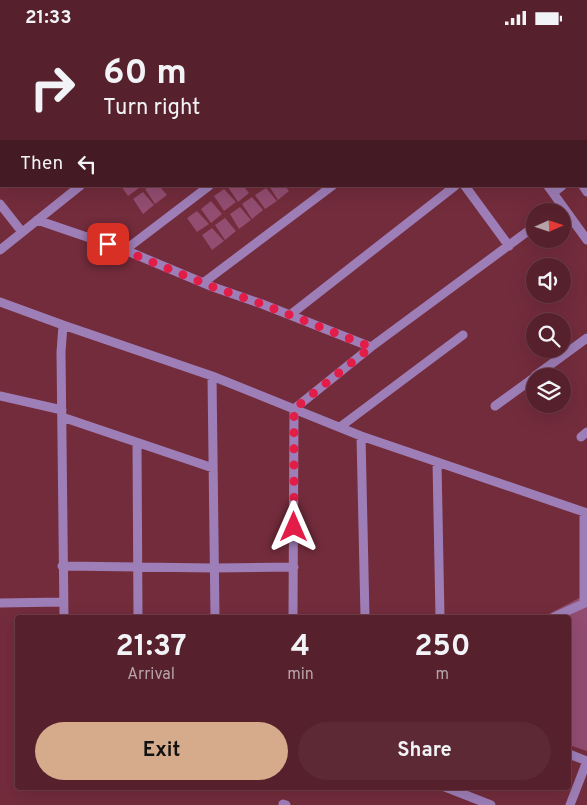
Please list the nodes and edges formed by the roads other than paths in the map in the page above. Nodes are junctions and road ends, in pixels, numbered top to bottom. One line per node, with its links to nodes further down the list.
1 (208, 187): 16 (street)
2 (331, 187): 17 (street)
3 (454, 187): 19 (street)
4 (466, 187): 14 (street)
5 (76, 188): 10 (street)
6 (550, 189): 7 (street)
7 (560, 203)
8 (0, 204): 11 (street)
9 (571, 218): 13 (street)
10 (38, 220): 11 (street); 16 (street)
11 (22, 232): 15 (street)
12 (526, 233): 14 (street)
13 (587, 240)
14 (509, 246): 23 (street)
15 (0, 250)
16 (125, 250): 17 (street)
17 (203, 283): 19 (street)
18 (0, 302): 20 (street)
19 (290, 315): 23 (street)
20 (63, 325): 25 (street); 30 (street)
21 (463, 335): 31 (street)
22 (587, 339): 24 (street)
23 (371, 347): 29 (street)
24 (546, 368)
25 (212, 376): 29 (street); 35 (street)
26 (526, 383): 28 (street)
27 (0, 396): 30 (street)
28 (495, 406)
29 (294, 409): 31 (street); 38 (street)
30 (62, 414): 33 (street); 37 (street)
31 (340, 427): 32 (street)
32 (361, 436): 34 (street); 48 (street)
33 (137, 443): 35 (street); 39 (street)
34 (437, 462): 36 (street); 49 (street)
35 (213, 468): 40 (street)
36 (585, 513): 42 (street)
37 (62, 566): 39 (street); 41 (street)
38 (294, 567): 40 (street); 47 (street)
39 (138, 568): 40 (street); 45 (street)
40 (214, 568): 46 (street)
41 (63, 601): 43 (street); 44 (street)
42 (586, 602): 50 (street)
43 (0, 603)
44 (64, 615)
45 (138, 615)
46 (215, 615)
47 (293, 615)
48 (365, 615)
49 (440, 615)
50 (558, 615)
51 (571, 755): 52 (street)
52 (587, 761): 55 (street)
53 (454, 790): 54 (street)
54 (491, 805)
55 (570, 805)

